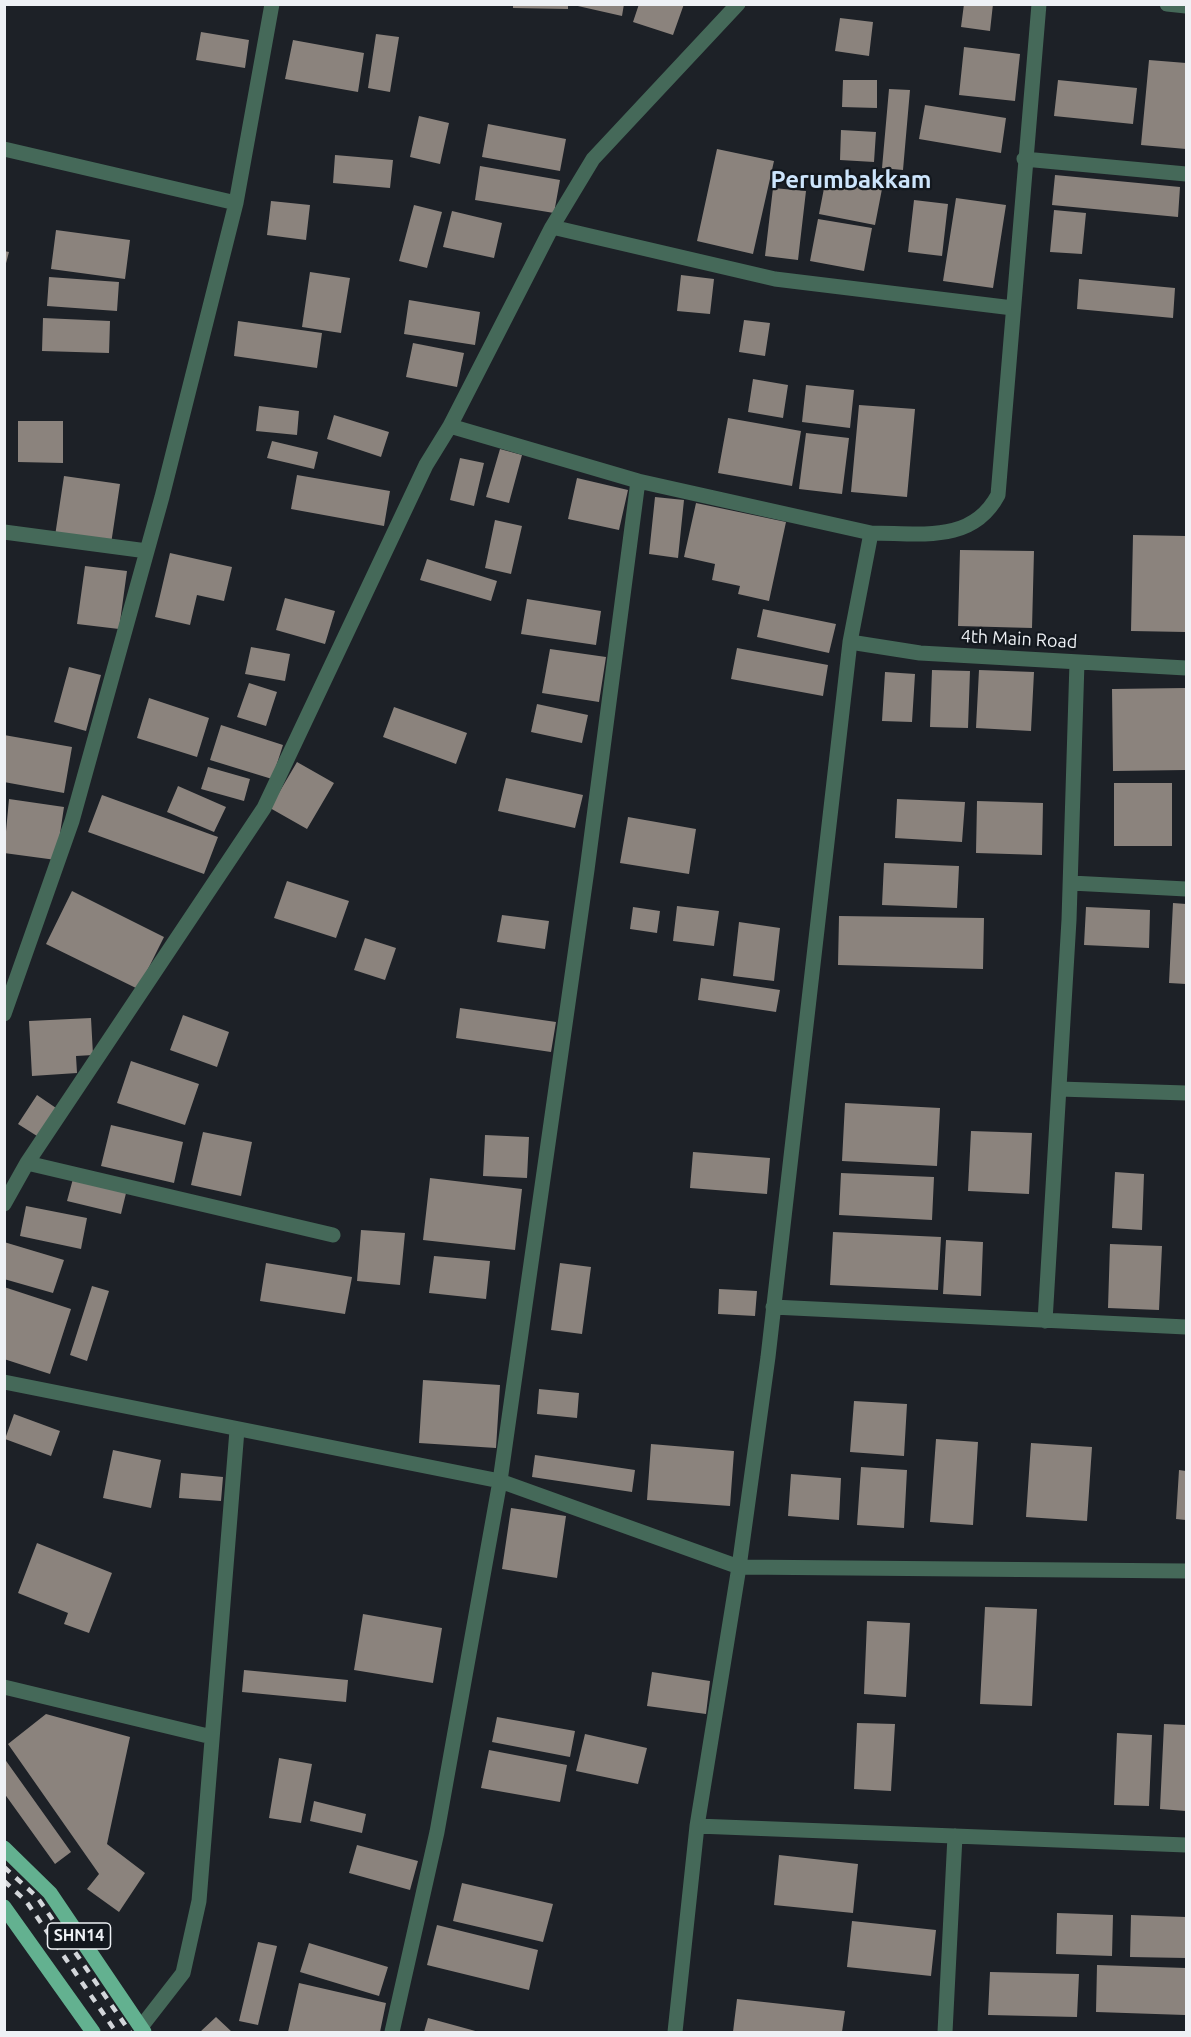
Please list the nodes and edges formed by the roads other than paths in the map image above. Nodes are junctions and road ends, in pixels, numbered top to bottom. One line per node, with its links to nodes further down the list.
1 (272, 4): 9 (street)
2 (738, 4): 10 (street)
3 (1039, 4): 7 (street)
4 (1167, 4): 5 (street)
5 (1186, 6)
6 (4, 149): 9 (street)
7 (1024, 159): 8 (street); 11 (street)
8 (1186, 174)
9 (236, 203): 16 (street)
10 (552, 227): 11 (street); 12 (street)
11 (1013, 308): 15 (street)
12 (450, 426): 13 (street); 25 (street)
13 (638, 481): 15 (street); 33 (street)
14 (4, 532): 16 (street)
15 (871, 533): 17 (street)
16 (147, 551): 22 (street)
17 (850, 642): 18 (street, 4th Main Road); 28 (street)
18 (1077, 662): 19 (street, 4th Main Road); 20 (street)
19 (1186, 668)
20 (1071, 883): 21 (street); 23 (street)
21 (1186, 889)
22 (4, 1014)
23 (1059, 1089): 24 (street); 29 (street)
24 (1186, 1093)
25 (27, 1163): 26 (street); 27 (street)
26 (4, 1204)
27 (333, 1235)
28 (773, 1307): 29 (street); 34 (street)
29 (1045, 1321): 30 (street)
30 (1186, 1327)
31 (4, 1382): 32 (street)
32 (237, 1430): 33 (street); 37 (street)
33 (500, 1481): 34 (street); 45 (street)
34 (739, 1567): 35 (street); 38 (street)
35 (1186, 1571)
36 (4, 1687): 37 (street)
37 (212, 1737): 43 (street)
38 (697, 1826): 39 (street); 46 (street)
39 (955, 1836): 40 (street); 47 (street)
40 (1186, 1845)
41 (4, 1848): 43 (main road, SHN14)
42 (4, 1907): 44 (main road, SHN14)
43 (143, 2030)
44 (93, 2032)
45 (392, 2032)
46 (675, 2032)
47 (945, 2032)

